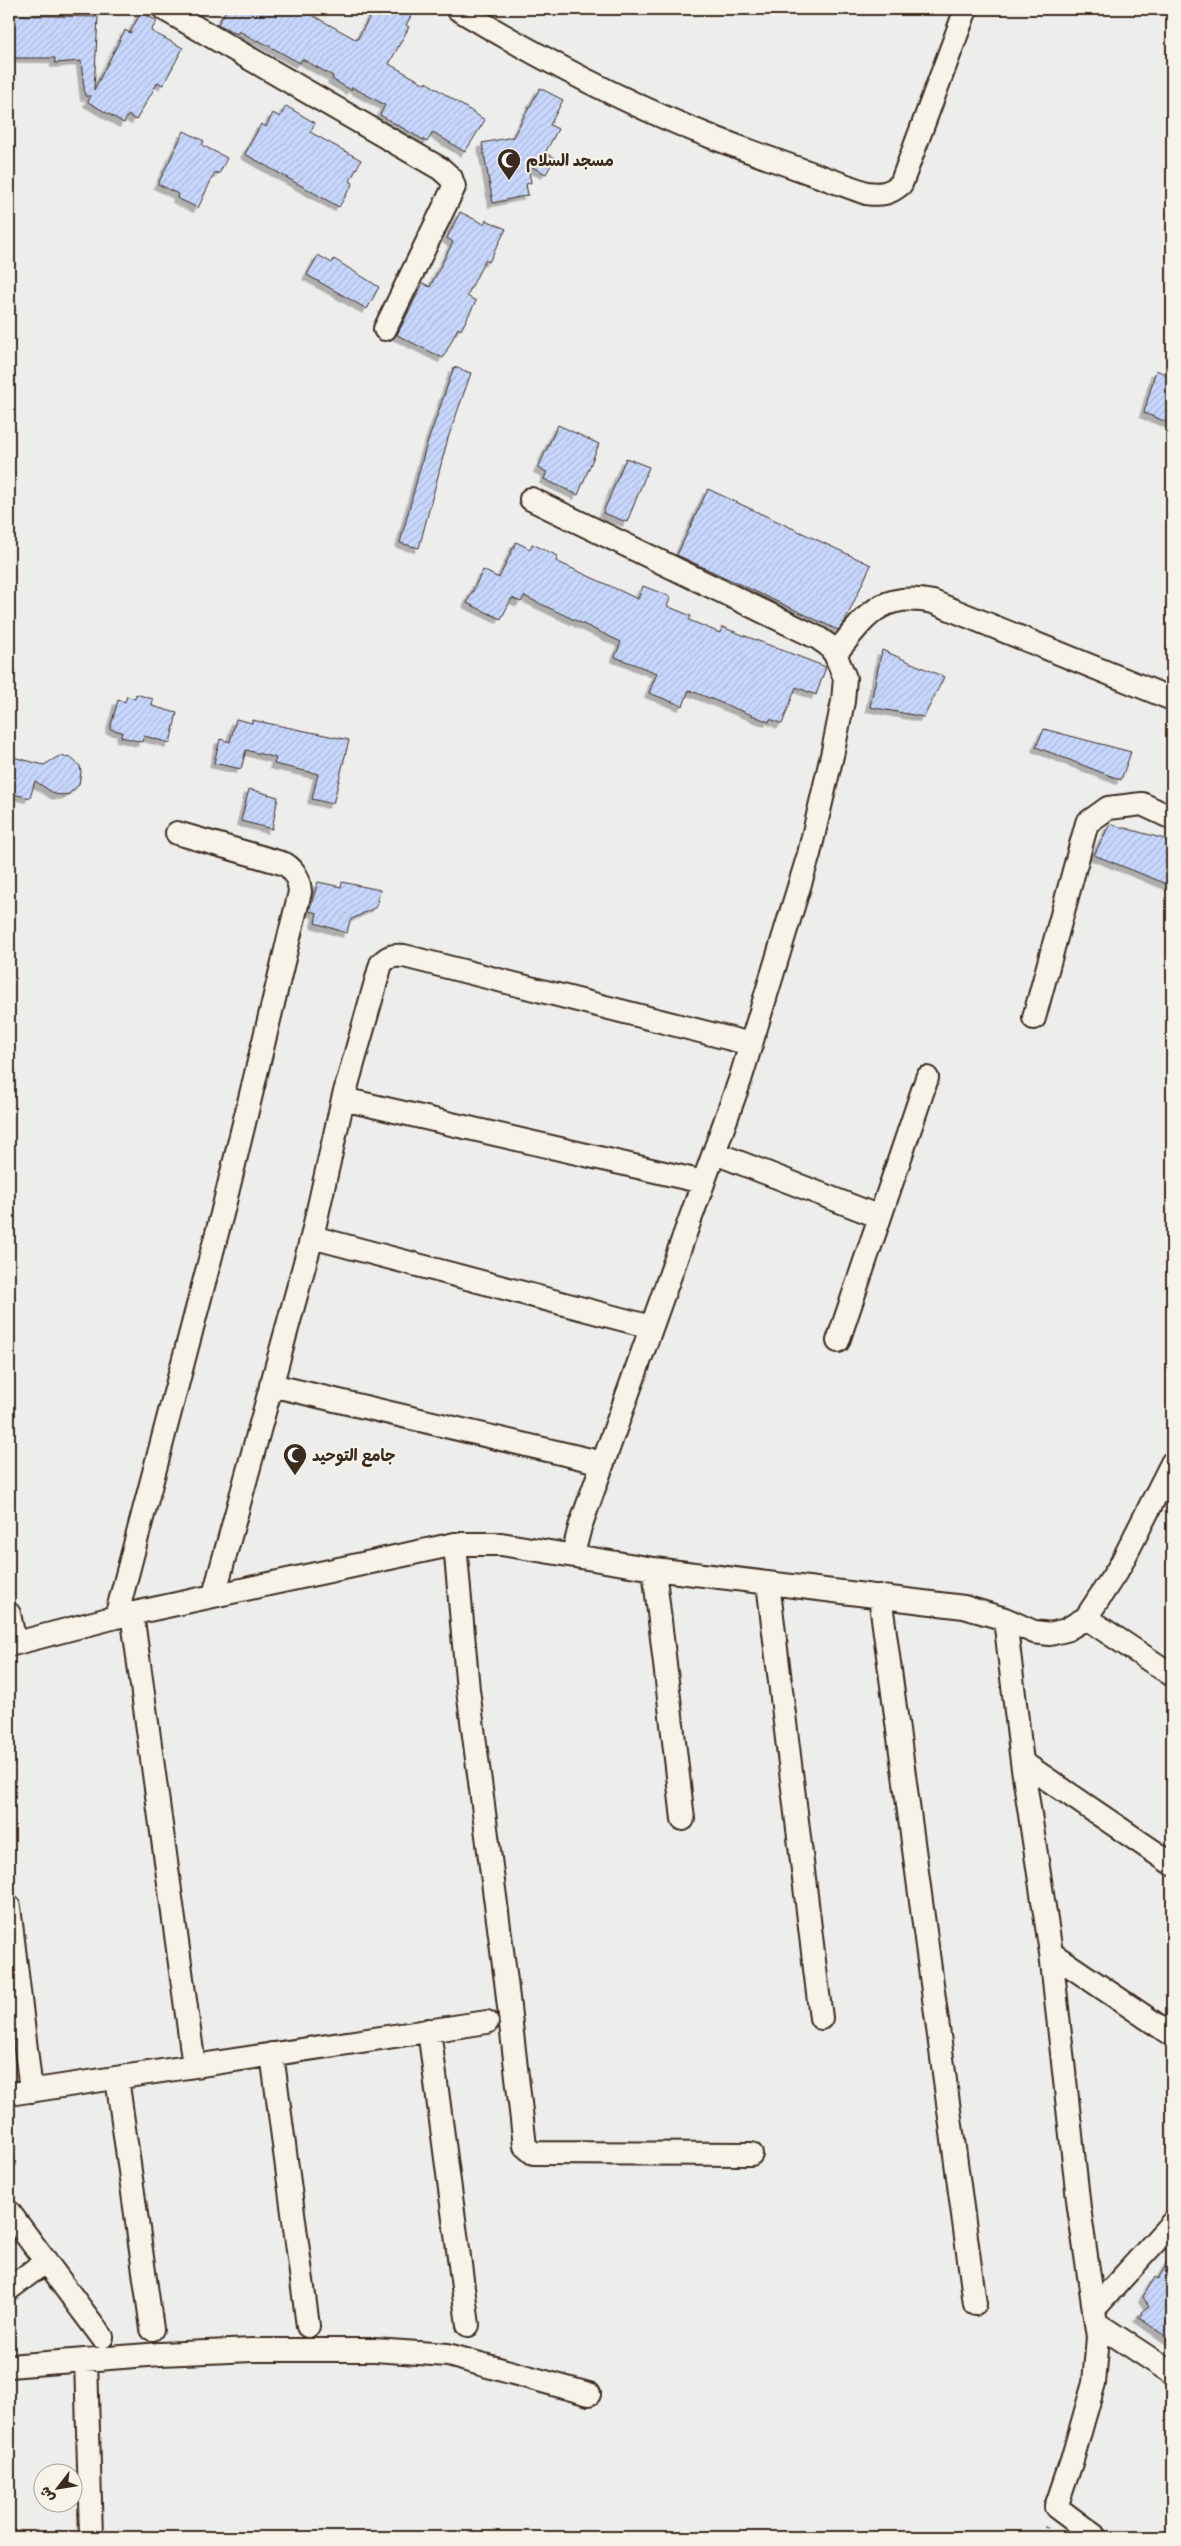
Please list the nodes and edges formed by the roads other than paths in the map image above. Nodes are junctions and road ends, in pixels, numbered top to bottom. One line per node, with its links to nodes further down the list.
1 (164, 9): 4 (street)
2 (458, 9): 3 (street)
3 (966, 9)
4 (385, 329)
5 (531, 499): 6 (street)
6 (835, 654): 7 (street); 11 (street)
7 (1172, 699)
8 (1172, 818): 10 (street)
9 (177, 833): 30 (street)
10 (1034, 1018)
11 (751, 1044): 13 (street); 14 (street)
12 (927, 1078): 16 (street)
13 (343, 1099): 15 (street); 17 (street)
14 (715, 1153): 15 (street); 16 (street)
15 (702, 1182): 18 (street)
16 (880, 1217): 19 (street)
17 (312, 1237): 18 (street); 20 (street)
18 (651, 1327): 21 (street)
19 (838, 1341)
20 (271, 1385): 21 (street); 27 (street)
21 (603, 1463): 24 (street)
22 (1172, 1463): 31 (street)
23 (454, 1544): 24 (street); 27 (street); 49 (street)
24 (573, 1554): 25 (street)
25 (654, 1569): 26 (street); 36 (street)
26 (768, 1584): 28 (street); 40 (street)
27 (214, 1595): 30 (street)
28 (880, 1596): 32 (street); 54 (street)
29 (9, 1614): 33 (street)
30 (124, 1615): 33 (street); 45 (street)
31 (1086, 1618): 32 (street); 34 (street)
32 (1005, 1620): 35 (street)
33 (12, 1644)
34 (1172, 1675)
35 (1022, 1762): 37 (street); 39 (street)
36 (684, 1819)
37 (1172, 1864)
38 (9, 1907): 47 (street)
39 (1051, 1953): 43 (street); 55 (street)
40 (822, 2018)
41 (487, 2022): 42 (street)
42 (429, 2030): 44 (street); 56 (street)
43 (1172, 2035)
44 (272, 2054): 45 (street); 57 (street)
45 (194, 2066): 46 (street)
46 (117, 2078): 47 (street); 58 (street)
47 (31, 2091): 48 (street)
48 (9, 2094)
49 (751, 2154)
50 (9, 2212): 52 (street)
51 (1172, 2223): 55 (street)
52 (46, 2261): 53 (street); 59 (street)
53 (9, 2289)
54 (975, 2304)
55 (1095, 2316): 62 (street); 65 (street)
56 (468, 2325)
57 (308, 2326)
58 (152, 2329)
59 (102, 2337)
60 (86, 2360): 61 (street); 63 (street); 64 (street)
61 (9, 2366)
62 (1172, 2373)
63 (589, 2394)
64 (91, 2537)
65 (1096, 2537)

